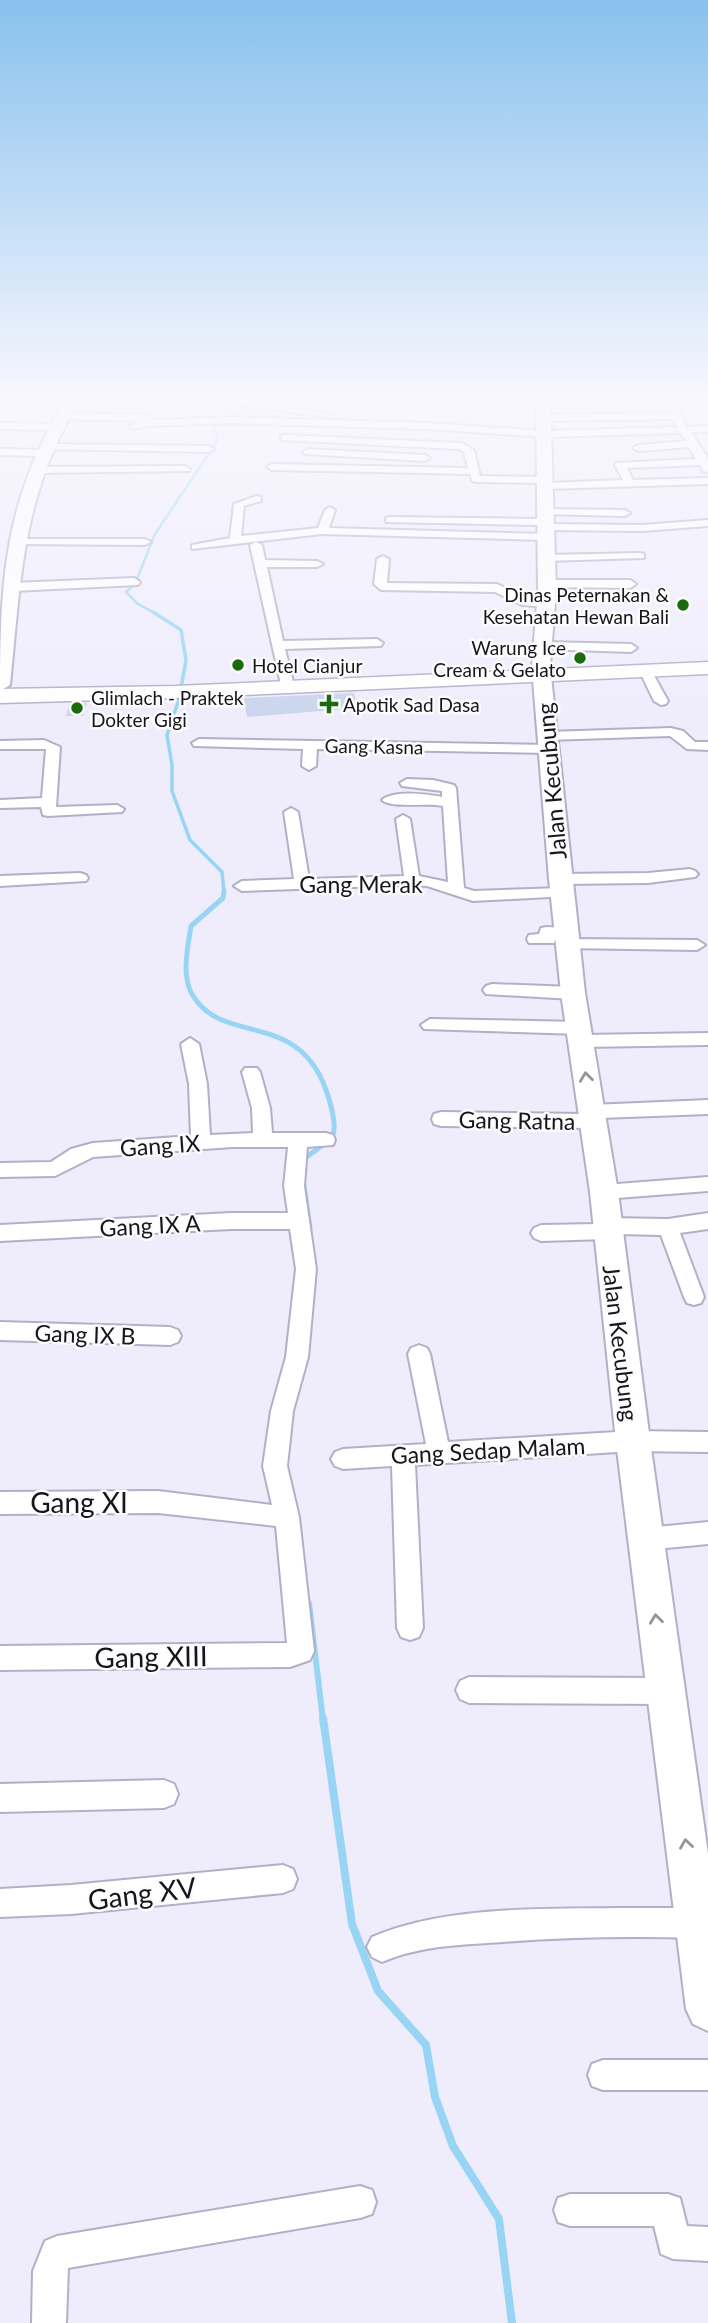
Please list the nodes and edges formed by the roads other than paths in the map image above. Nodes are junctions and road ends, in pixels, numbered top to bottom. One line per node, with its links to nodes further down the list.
1 (23, 505): 11 (street)
2 (239, 505): 10 (street)
3 (544, 505): 9 (street, Jalan Kecubung)
4 (330, 510): 8 (street)
5 (625, 513): 9 (street)
6 (390, 520): 9 (street)
7 (708, 523): 9 (street)
8 (321, 531): 9 (street); 10 (street)
9 (542, 537): 17 (street); 22 (street, Jalan Kecubung)
10 (235, 540): 14 (street)
11 (17, 542): 12 (street); 24 (street)
12 (145, 542)
13 (256, 545): 19 (street)
14 (196, 547)
15 (442, 547): 16 (street)
16 (480, 548)
17 (640, 556)
18 (383, 559): 25 (street)
19 (260, 563): 20 (street); 27 (street)
20 (317, 564)
21 (134, 582): 24 (street)
22 (547, 584): 23 (street); 25 (street, Jalan Kecubung)
23 (630, 584)
24 (8, 592): 32 (street)
25 (547, 603): 29 (street, Jalan Kecubung)
26 (377, 643): 27 (street)
27 (280, 645): 33 (street)
28 (631, 648): 29 (street)
29 (543, 661): 31 (main road); 33 (main road); 37 (street, Jalan Kecubung)
30 (708, 668): 31 (main road)
31 (646, 671): 35 (street)
32 (0, 685)
33 (287, 686): 34 (main road)
34 (0, 696)
35 (662, 701)
36 (200, 743): 39 (street, Gang Kasna)
37 (548, 743): 39 (street, Gang Kasna); 40 (street, Gang Kasna); 56 (street, Jalan Kecubung)
38 (0, 745): 45 (street)
39 (310, 745): 41 (street)
40 (708, 747)
41 (309, 766)
42 (407, 783): 43 (street)
43 (449, 795): 44 (street); 57 (street)
44 (389, 800)
45 (49, 802): 46 (street); 47 (street)
46 (0, 804)
47 (117, 808)
48 (291, 812): 54 (street)
49 (403, 819): 52 (street)
50 (690, 874): 56 (street, Gang Merak)
51 (80, 878): 53 (street)
52 (412, 880): 54 (street, Gang Merak); 57 (street, Gang Merak)
53 (0, 881)
54 (302, 883): 55 (street, Gang Merak)
55 (242, 886)
56 (561, 886): 57 (street, Gang Merak); 58 (street, Jalan Kecubung)
57 (456, 892)
58 (568, 938): 59 (street); 60 (street); 62 (street, Jalan Kecubung)
59 (535, 939)
60 (696, 945)
61 (492, 990): 62 (street)
62 (573, 993): 64 (street, Jalan Kecubung)
63 (430, 1025): 64 (street)
64 (581, 1035): 65 (street); 69 (street, Jalan Kecubung, one-way to 64)
65 (708, 1039)
66 (190, 1044): 74 (street)
67 (251, 1072): 71 (street)
68 (708, 1107): 69 (street, Gang Ratna)
69 (592, 1116): 70 (street, Gang Ratna); 77 (street, Jalan Kecubung)
70 (441, 1119)
71 (263, 1139): 72 (street, Gang IX); 74 (street, Gang IX)
72 (298, 1140): 73 (street, Gang IX); 78 (street)
73 (326, 1140)
74 (201, 1142): 75 (street, Gang IX)
75 (0, 1170)
76 (708, 1184): 77 (street)
77 (604, 1192): 81 (street, Jalan Kecubung)
78 (299, 1221): 82 (street, Gang IX A); 94 (street)
79 (708, 1221): 80 (street)
80 (668, 1227): 81 (street); 84 (street)
81 (607, 1229): 83 (street); 88 (street, Jalan Kecubung)
82 (0, 1233)
83 (541, 1233)
84 (694, 1297)
85 (0, 1332): 86 (street, Gang IX B)
86 (170, 1336)
87 (419, 1354): 90 (street)
88 (633, 1441): 89 (street, Gang Sedap Malam); 90 (street, Gang Sedap Malam); 96 (street, Jalan Kecubung)
89 (708, 1443)
90 (439, 1452): 91 (street, Gang Sedap Malam)
91 (402, 1455): 92 (street, Gang Sedap Malam); 97 (street)
92 (343, 1459)
93 (0, 1503): 94 (street, Gang XI)
94 (287, 1517): 98 (street, Gang XIII)
95 (708, 1533): 96 (street)
96 (646, 1539): 100 (street, Jalan Kecubung, one-way to 96)
97 (410, 1628)
98 (0, 1658)
99 (469, 1690): 100 (street)
100 (665, 1691): 104 (street, Jalan Kecubung, one-way to 100)
101 (163, 1794): 102 (street)
102 (0, 1798)
103 (283, 1879): 105 (street, Gang XV)
104 (700, 1884): 106 (street, Jalan Kecubung)
105 (0, 1903)
106 (697, 1923): 107 (street); 108 (street, Jalan Kecubung)
107 (382, 1947)
108 (708, 2009)
109 (603, 2075): 110 (street)
110 (708, 2075)
111 (360, 2202): 114 (street)
112 (570, 2210): 113 (street)
113 (708, 2244)
114 (49, 2323)

